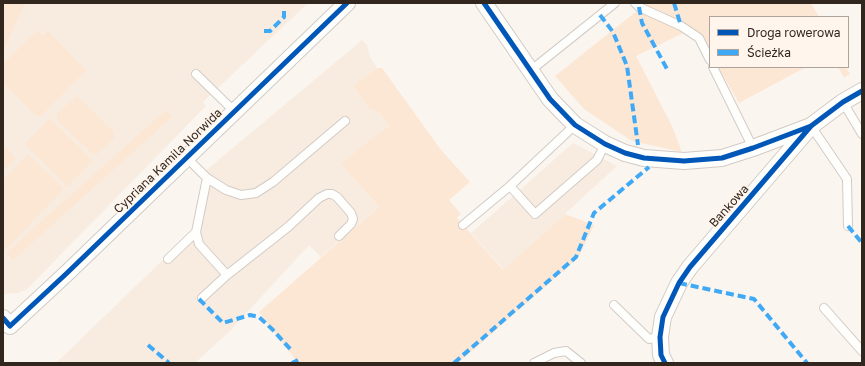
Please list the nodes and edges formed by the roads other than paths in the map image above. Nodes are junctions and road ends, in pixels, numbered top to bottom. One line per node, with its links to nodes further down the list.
1 (346, 3): 11 (street, Cypriana Kamila Norwida)
2 (484, 3): 7 (street)
3 (615, 3): 7 (lane)
4 (635, 3): 5 (lane)
5 (709, 58)
6 (713, 68): 17 (lane)
7 (530, 71): 13 (street)
8 (196, 74): 11 (lane)
9 (862, 91): 10 (street, Bankowa)
10 (843, 102): 14 (street, Bankowa); 15 (lane)
11 (234, 111): 18 (street, Cypriana Kamila Norwida)
12 (346, 121): 19 (lane)
13 (575, 125): 16 (street); 20 (lane)
14 (811, 126): 17 (street); 22 (lane); 31 (street, Bankowa)
15 (862, 134)
16 (605, 144): 17 (street); 20 (lane)
17 (753, 148)
18 (187, 158): 19 (lane); 30 (street, Cypriana Kamila Norwida)
19 (207, 178): 23 (lane)
20 (510, 186): 21 (lane)
21 (463, 225)
22 (848, 226)
23 (196, 232): 25 (lane); 26 (lane)
24 (339, 236): 26 (lane)
25 (168, 259)
26 (227, 275): 27 (lane)
27 (202, 298)
28 (614, 304): 31 (lane)
29 (824, 308): 32 (lane)
30 (5, 326)
31 (660, 337): 33 (street, Bankowa)
32 (862, 351)
33 (658, 360)
34 (534, 363): 35 (lane)
35 (581, 363)

